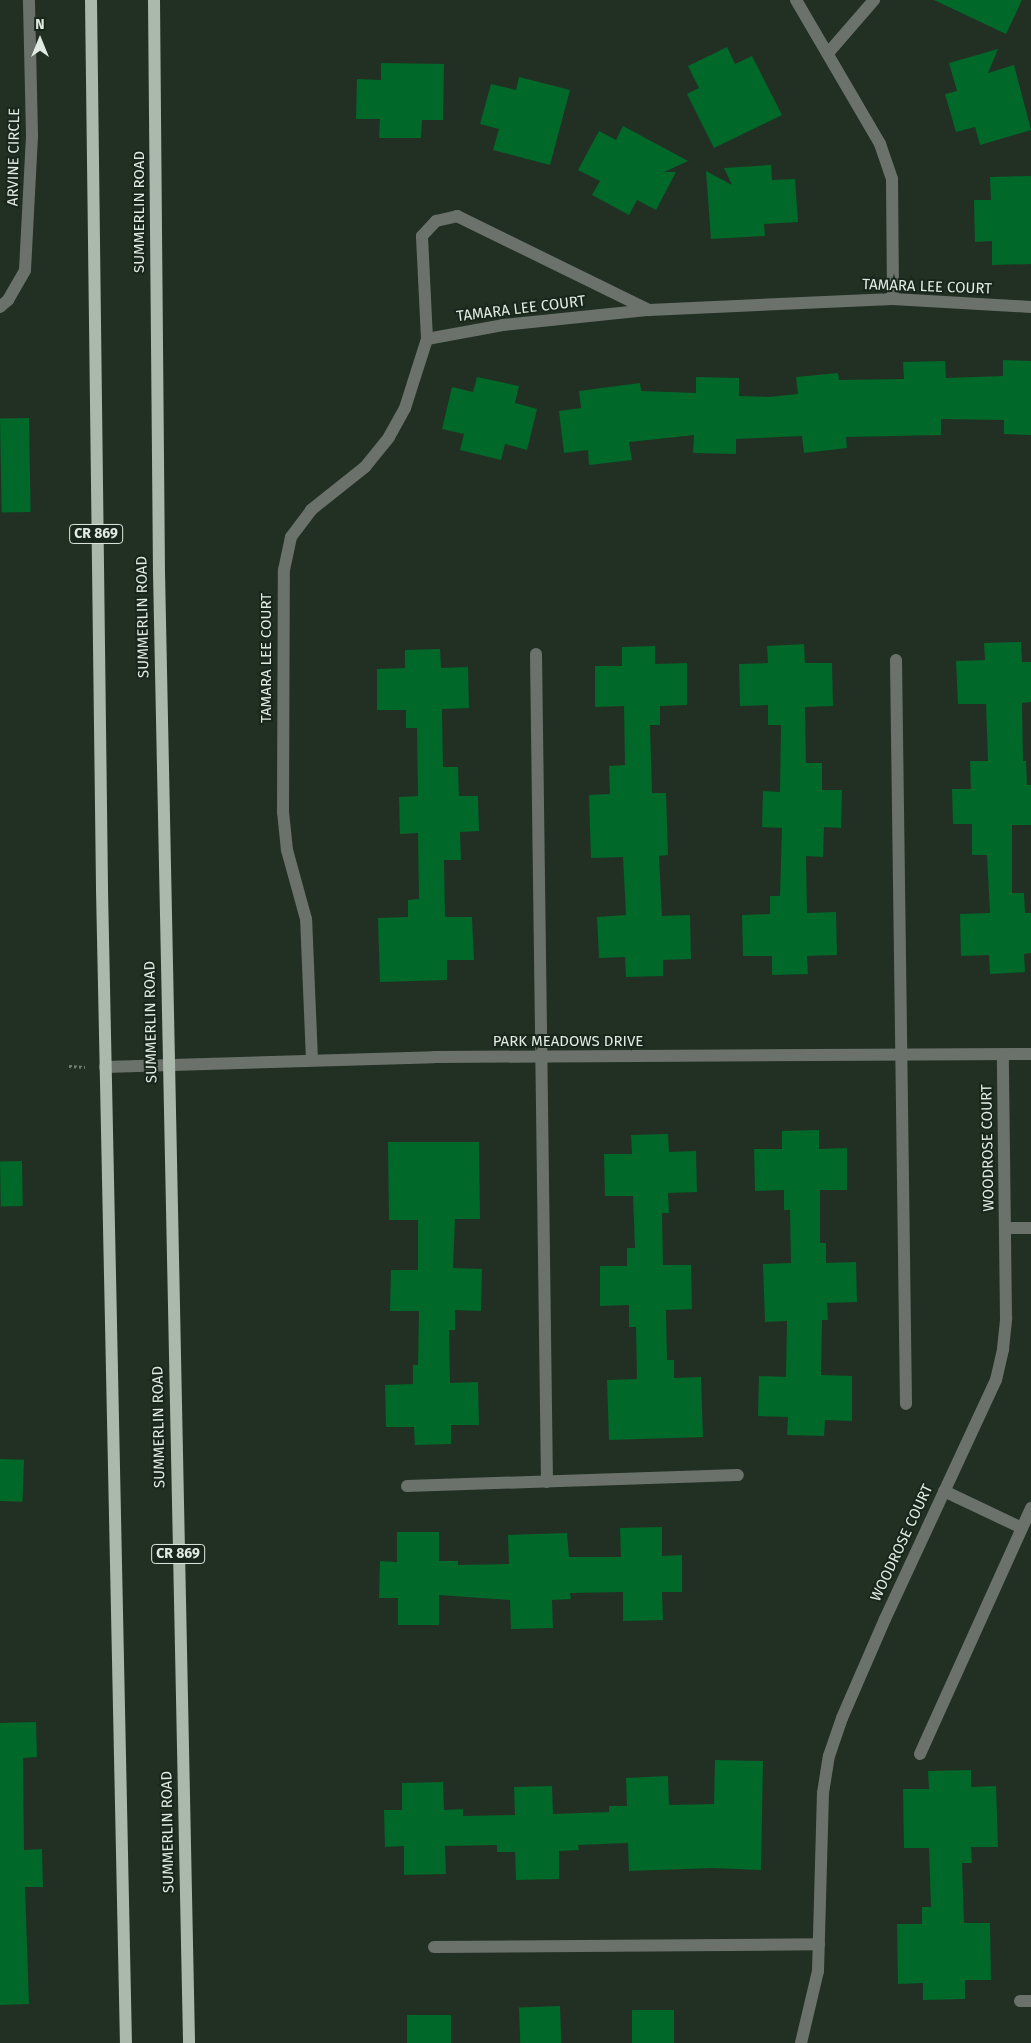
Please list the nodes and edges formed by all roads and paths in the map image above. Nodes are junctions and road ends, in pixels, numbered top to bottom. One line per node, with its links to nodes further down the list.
1 (29, 0): 8 (street, ARVINE CIRCLE)
2 (91, 0): 20 (main road, CR 869)
3 (154, 0): 19 (main road, SUMMERLIN ROAD / CR 869)
4 (796, 0): 6 (street)
5 (874, 0): 6 (street)
6 (829, 52): 7 (street)
7 (893, 299): 9 (street, TAMARA LEE COURT); 10 (street, TAMARA LEE COURT)
8 (0, 306)
9 (1031, 307)
10 (650, 310): 11 (street, TAMARA LEE COURT); 11 (street)
11 (427, 339): 18 (street, TAMARA LEE COURT)
12 (536, 654): 17 (street)
13 (896, 660): 16 (street)
14 (1003, 1054): 15 (street, PARK MEADOWS DRIVE); 16 (street, PARK MEADOWS DRIVE); 21 (street, WOODROSE COURT)
15 (1031, 1054)
16 (899, 1056): 17 (street, PARK MEADOWS DRIVE); 23 (street)
17 (541, 1058): 18 (street, PARK MEADOWS DRIVE); 25 (street)
18 (312, 1060): 19 (street, PARK MEADOWS DRIVE)
19 (167, 1066): 20 (street, PARK MEADOWS DRIVE); 35 (main road, SUMMERLIN ROAD / CR 869)
20 (105, 1067): 34 (main road, CR 869)
21 (1005, 1228): 22 (street); 27 (street, WOODROSE COURT)
22 (1031, 1228)
23 (906, 1404)
24 (738, 1475): 25 (street)
25 (547, 1482): 26 (street)
26 (407, 1486)
27 (944, 1491): 29 (street); 31 (street, WOODROSE COURT)
28 (1031, 1508): 29 (street)
29 (1022, 1528): 30 (street)
30 (920, 1754)
31 (818, 1944): 32 (street); 33 (street, WOODROSE COURT)
32 (434, 1947)
33 (804, 2042)
34 (126, 2043)
35 (189, 2043)

